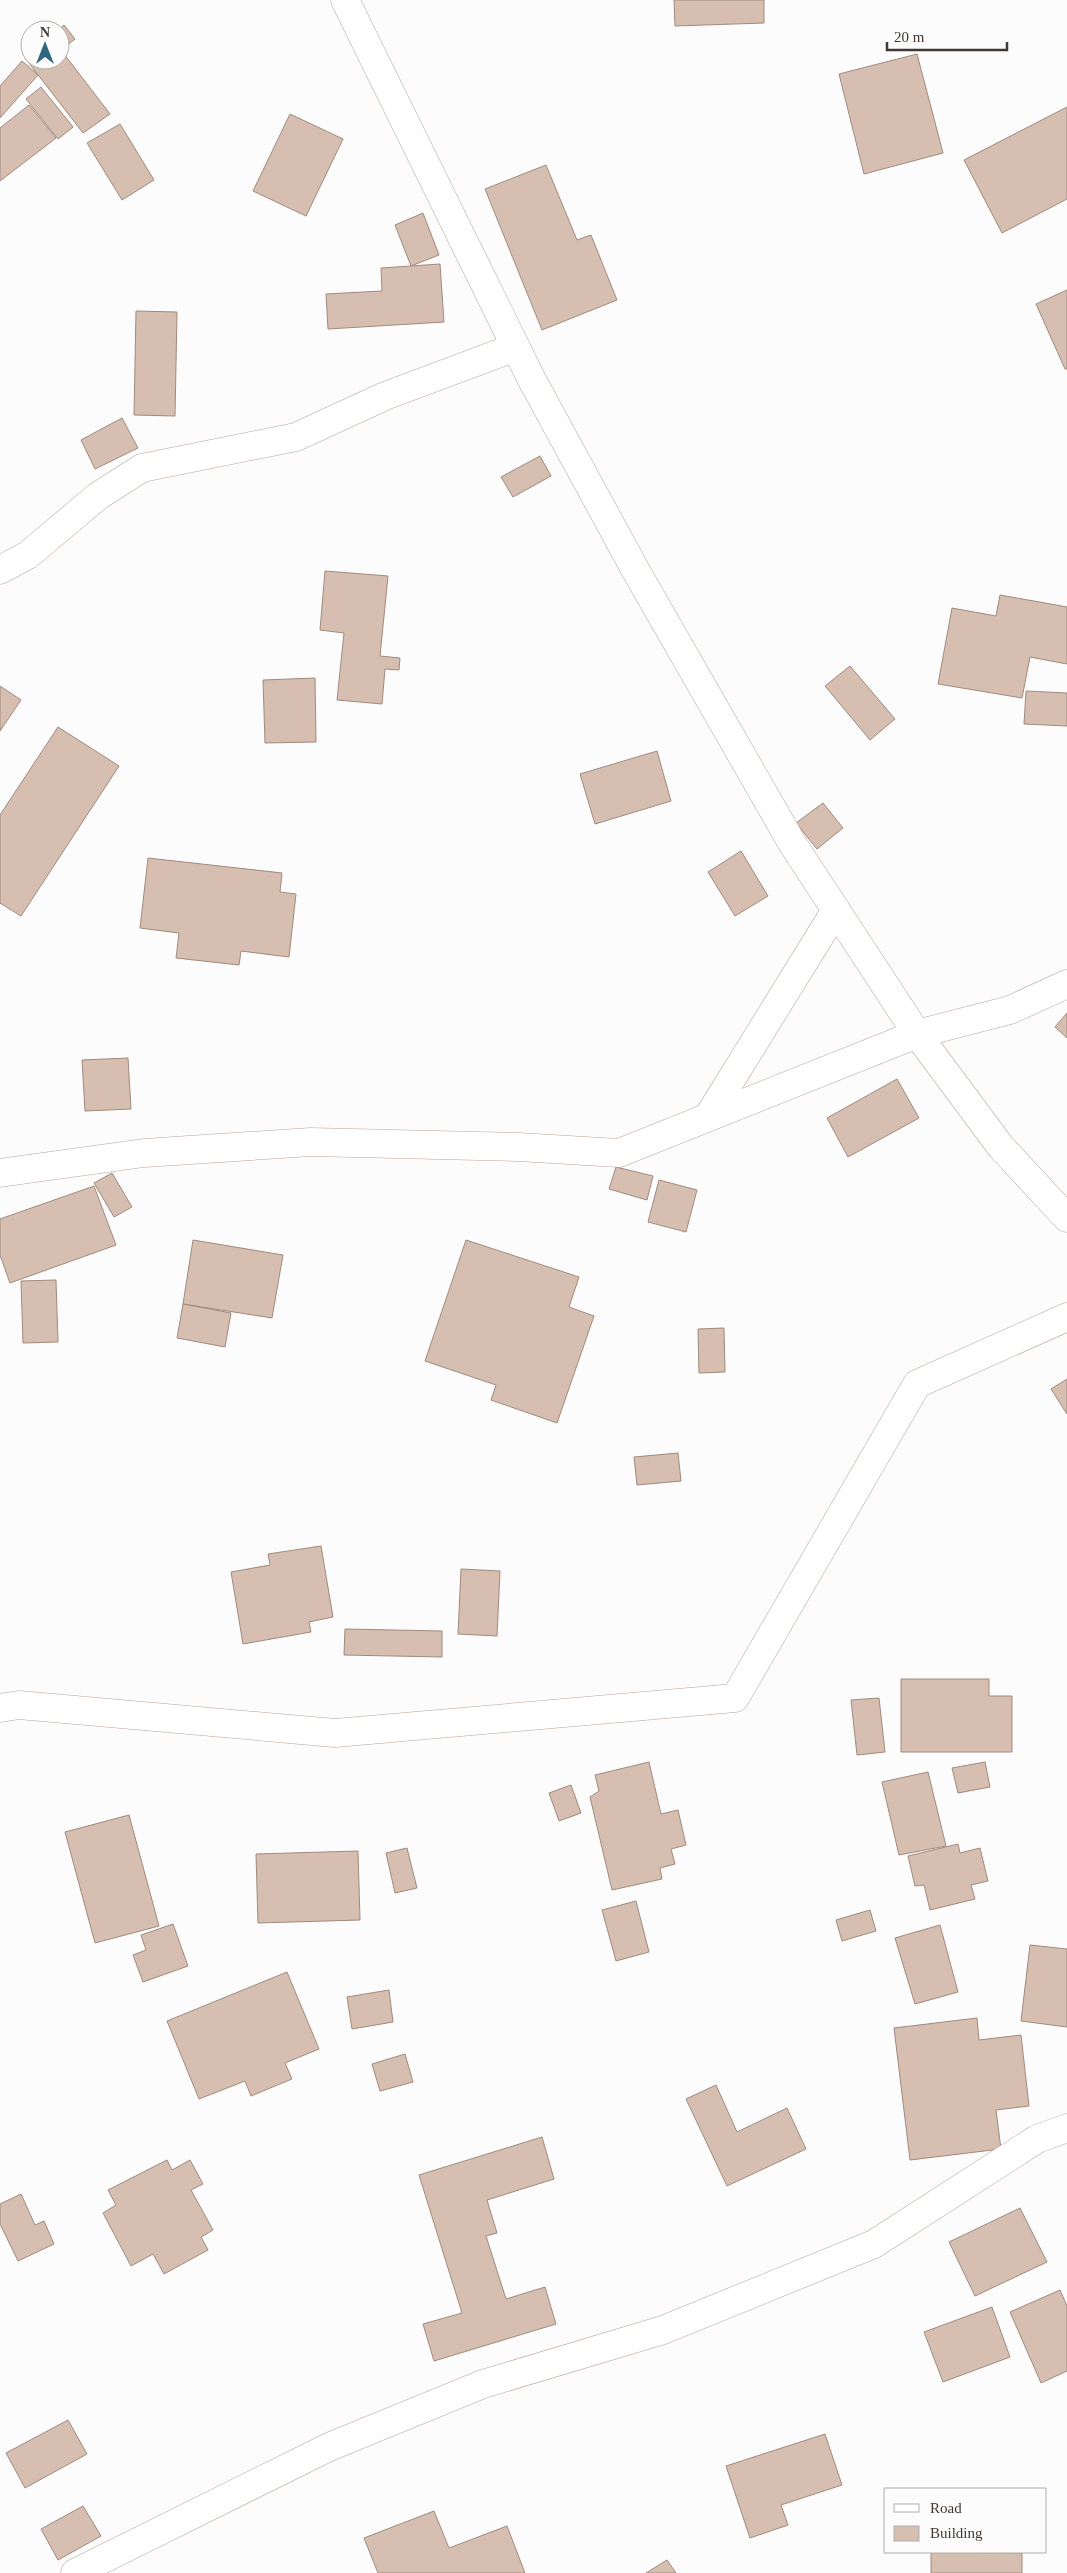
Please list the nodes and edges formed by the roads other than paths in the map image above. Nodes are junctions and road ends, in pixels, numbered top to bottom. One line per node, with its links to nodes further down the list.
1 (345, 0): 2 (street)
2 (516, 347): 3 (street); 4 (street)
3 (0, 570)
4 (836, 910): 6 (street); 7 (street)
5 (1067, 984): 6 (street)
6 (917, 1034): 7 (street); 9 (street)
7 (708, 1117): 8 (street)
8 (0, 1173)
9 (1067, 1218)
10 (1067, 1317): 11 (street)
11 (0, 1708)
12 (1067, 2128): 13 (street)
13 (76, 2573)

